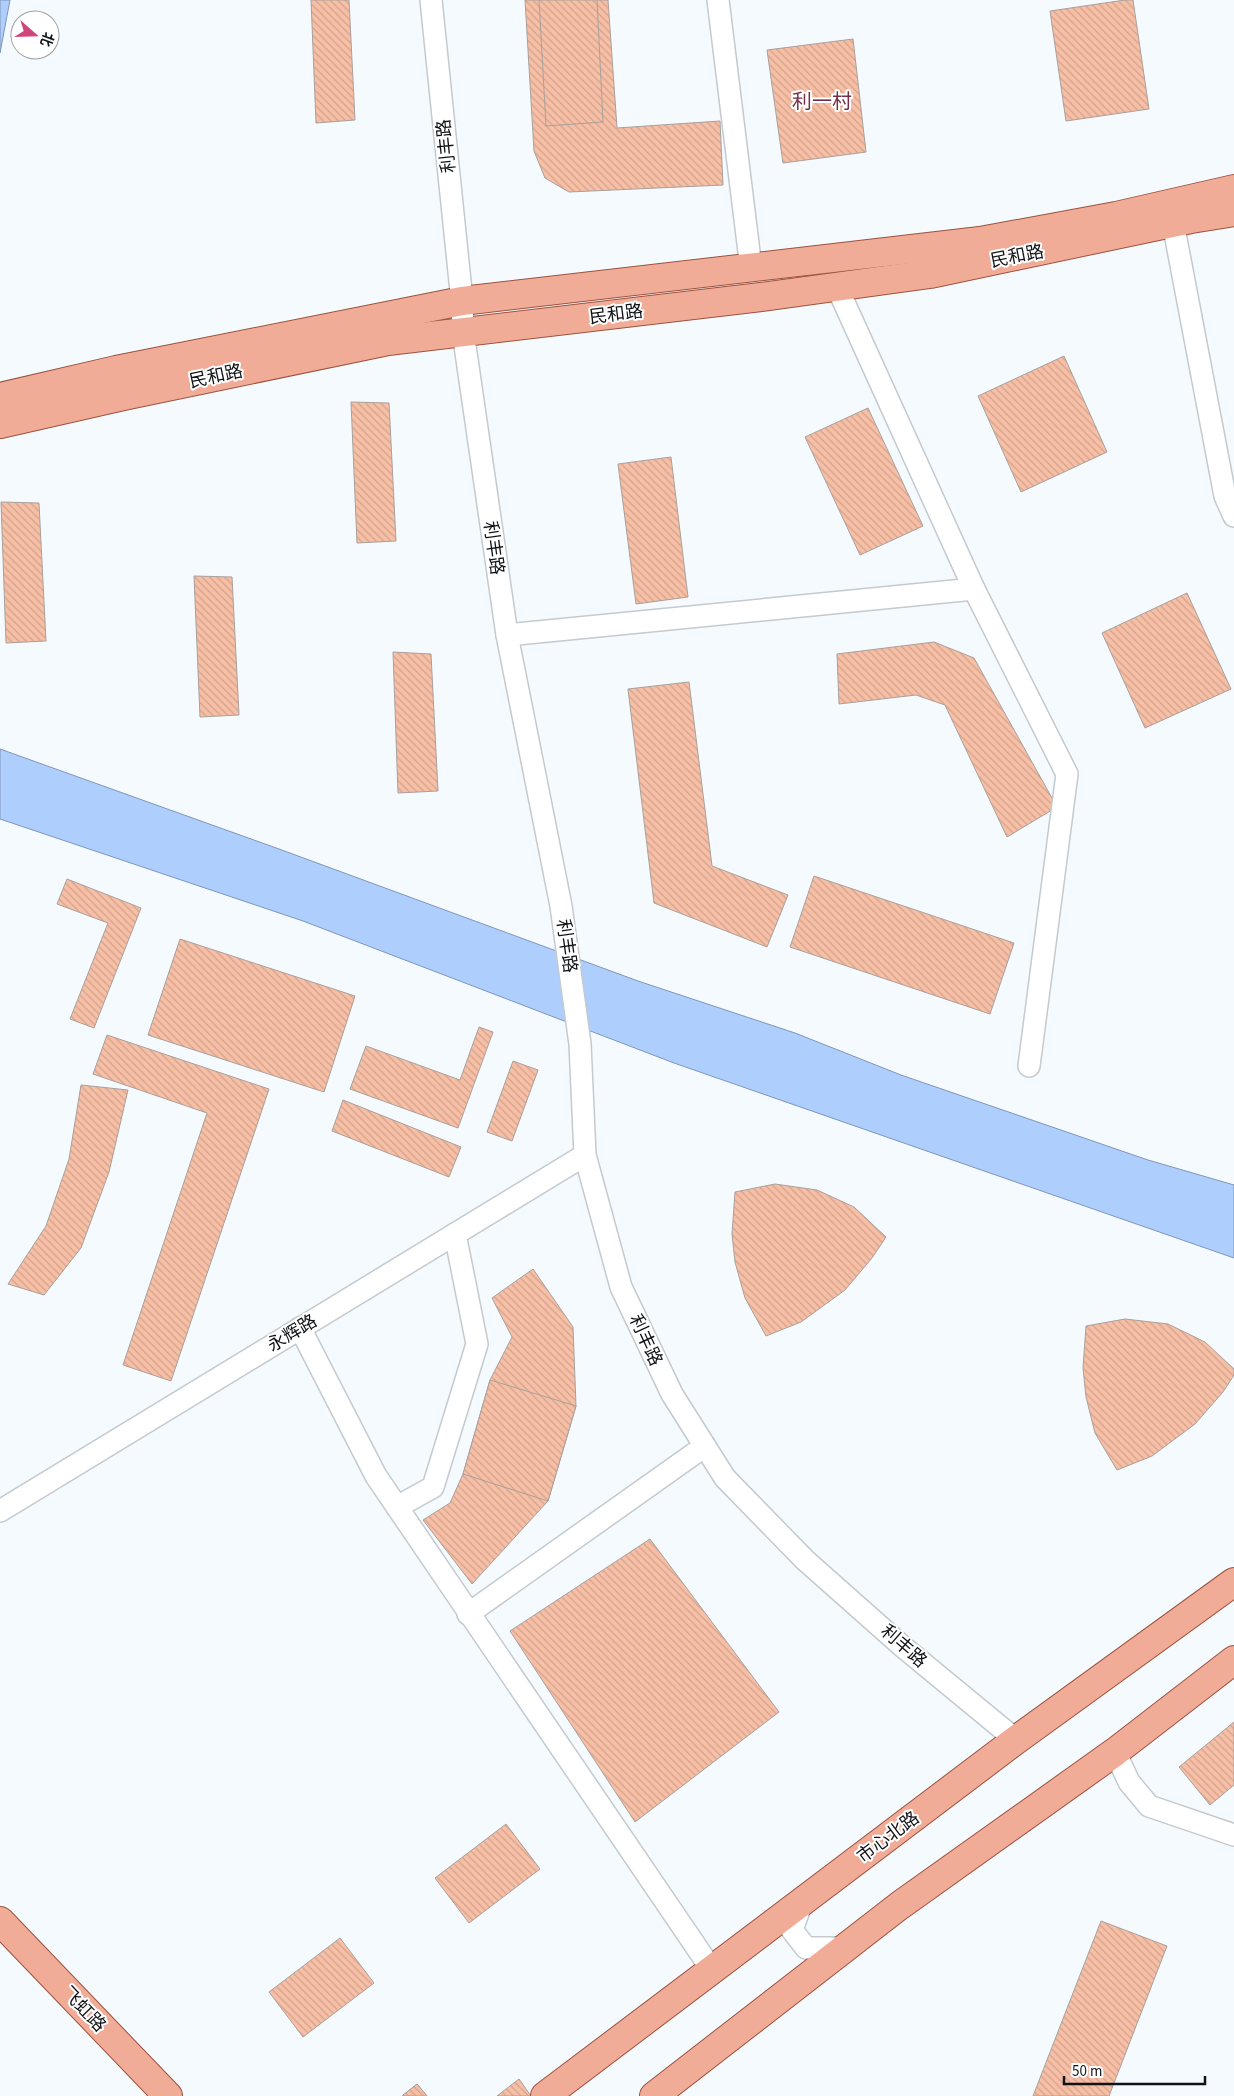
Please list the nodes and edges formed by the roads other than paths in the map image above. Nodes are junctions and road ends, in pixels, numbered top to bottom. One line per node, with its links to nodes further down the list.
1 (432, 0): 8 (street, 利丰路)
2 (718, 0): 6 (street)
3 (1234, 189): 6 (main road, 民和路)
4 (1234, 212): 5 (main road, 民和路)
5 (1173, 223): 7 (main road, 民和路); 12 (street)
6 (751, 268): 8 (main road, 民和路)
7 (837, 287): 9 (main road, 民和路); 13 (street)
8 (462, 301): 9 (street, 利丰路); 10 (main road, 民和路)
9 (463, 332): 11 (main road, 民和路); 14 (street, 利丰路)
10 (0, 397)
11 (0, 424)
12 (1234, 516)
13 (974, 589): 14 (street); 15 (street)
14 (507, 635): 16 (street, 利丰路)
15 (1029, 1066)
16 (585, 1155): 17 (street, 永辉路); 19 (street, 利丰路)
17 (455, 1234): 18 (street, 永辉路); 20 (street)
18 (300, 1328): 20 (street); 21 (street, 永辉路)
19 (705, 1446): 23 (street); 25 (street, 利丰路)
20 (397, 1507): 23 (street)
21 (0, 1511)
22 (1234, 1582): 25 (main road, 市心北路)
23 (468, 1614): 32 (street)
24 (1234, 1660): 26 (main road)
25 (1016, 1740): 28 (main road, 市心北路)
26 (1115, 1752): 27 (street); 30 (main road)
27 (1234, 1835)
28 (802, 1902): 30 (street); 32 (main road, 市心北路)
29 (0, 1921): 34 (main road, 飞虹路)
30 (844, 1948): 36 (main road)
31 (0, 1949): 33 (main road, 飞虹路)
32 (712, 1970): 35 (main road, 市心北路)
33 (146, 2096)
34 (168, 2096)
35 (545, 2096)
36 (654, 2096)

